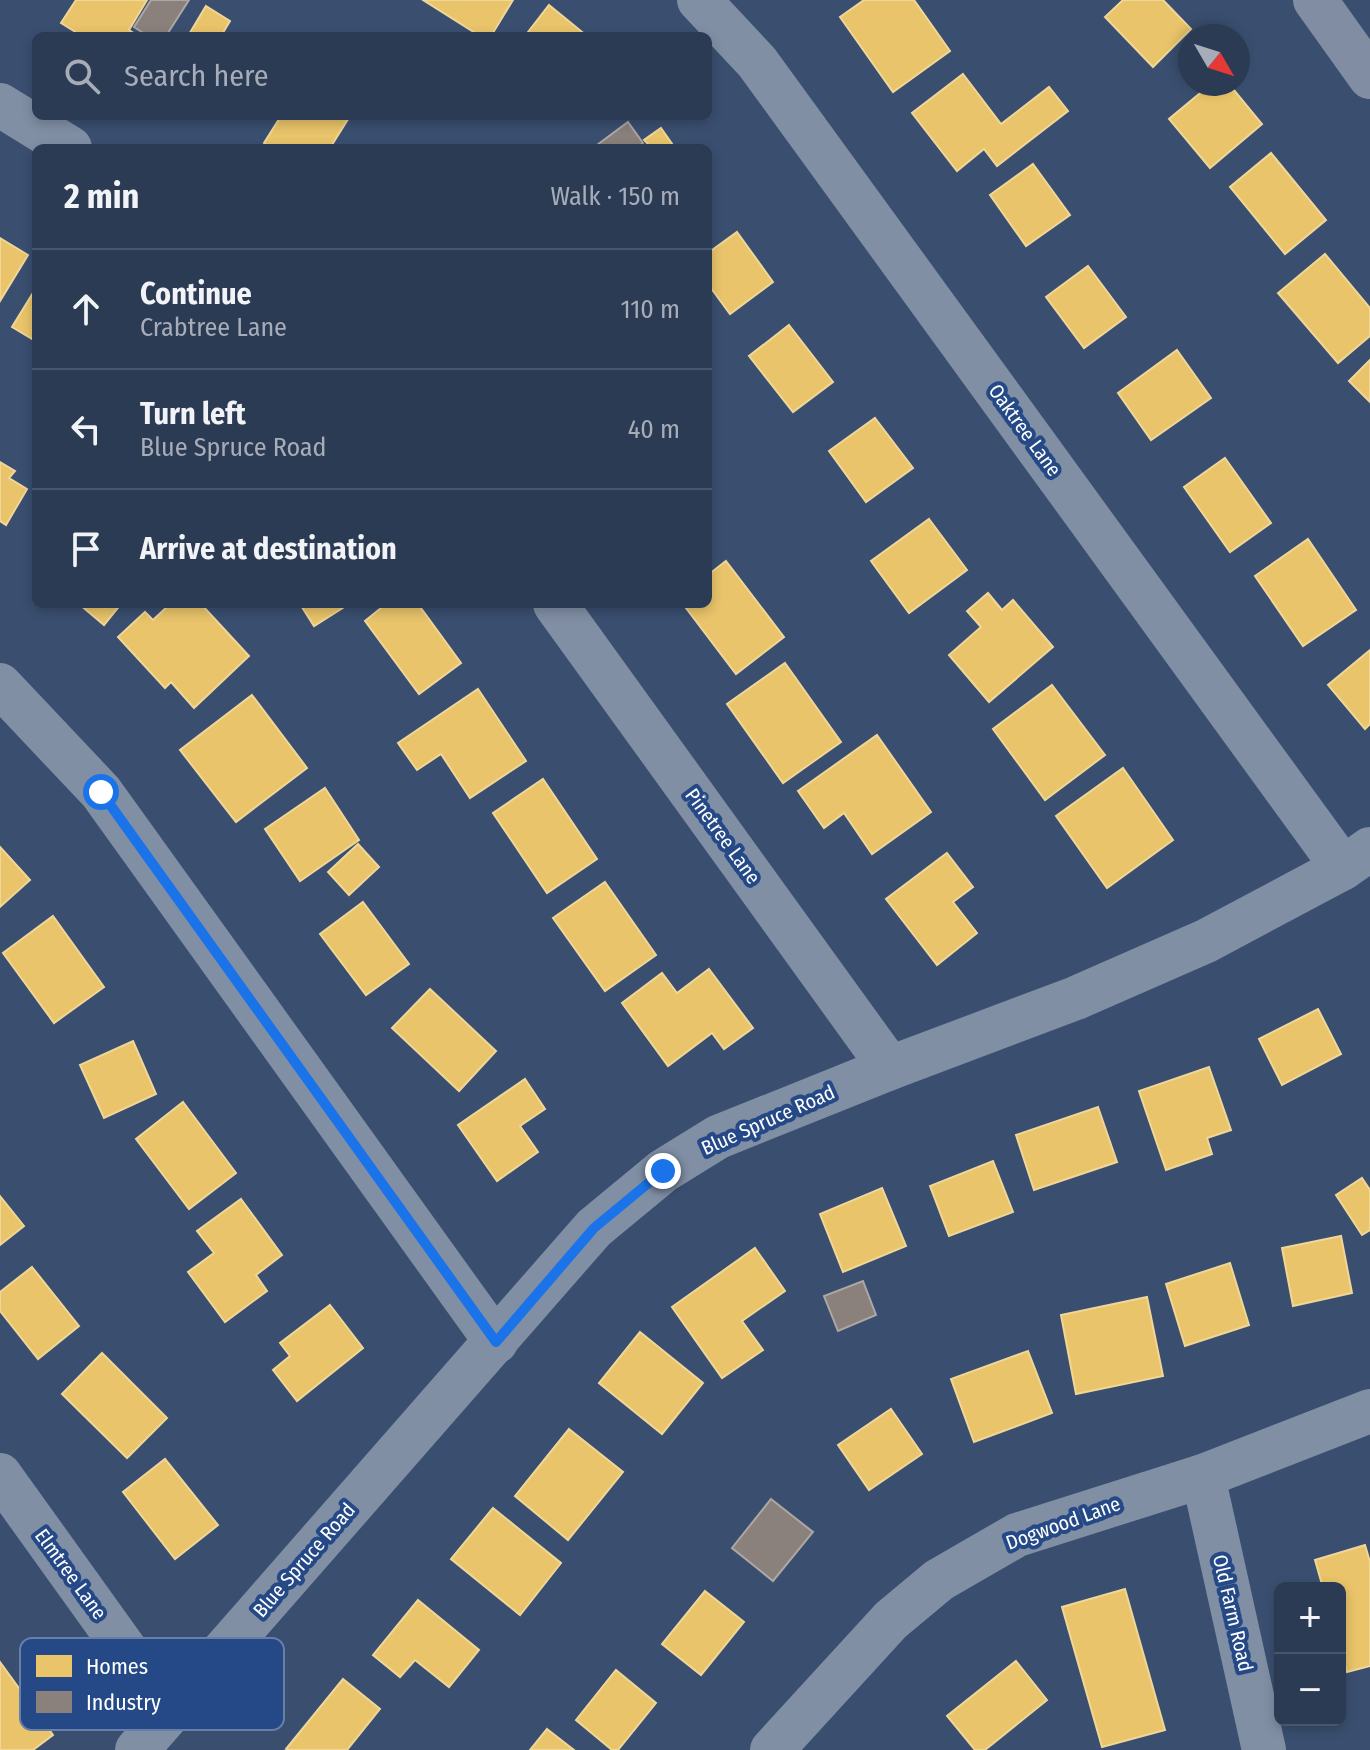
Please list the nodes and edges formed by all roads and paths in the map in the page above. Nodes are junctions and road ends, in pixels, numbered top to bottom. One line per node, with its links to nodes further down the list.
1 (699, 0): 8 (street, Oaktree Lane)
2 (1315, 0): 3 (main road)
3 (1370, 77)
4 (0, 105): 5 (street)
5 (63, 144)
6 (558, 608): 9 (street, Pinetree Lane)
7 (0, 685): 10 (street)
8 (1357, 858): 9 (street, Blue Spruce Road)
9 (890, 1068): 10 (street, Blue Spruce Road)
10 (496, 1342): 15 (street, Blue Spruce Road)
11 (1370, 1411): 13 (street, Dogwood Lane)
12 (0, 1475): 14 (street, Elmtree Lane)
13 (1203, 1476): 18 (street, Dogwood Lane); 19 (street, Old Farm Road)
14 (117, 1638)
15 (235, 1638)
16 (154, 1730): 17 (street, Blue Spruce Road)
17 (137, 1750)
18 (772, 1750)
19 (1264, 1750)

